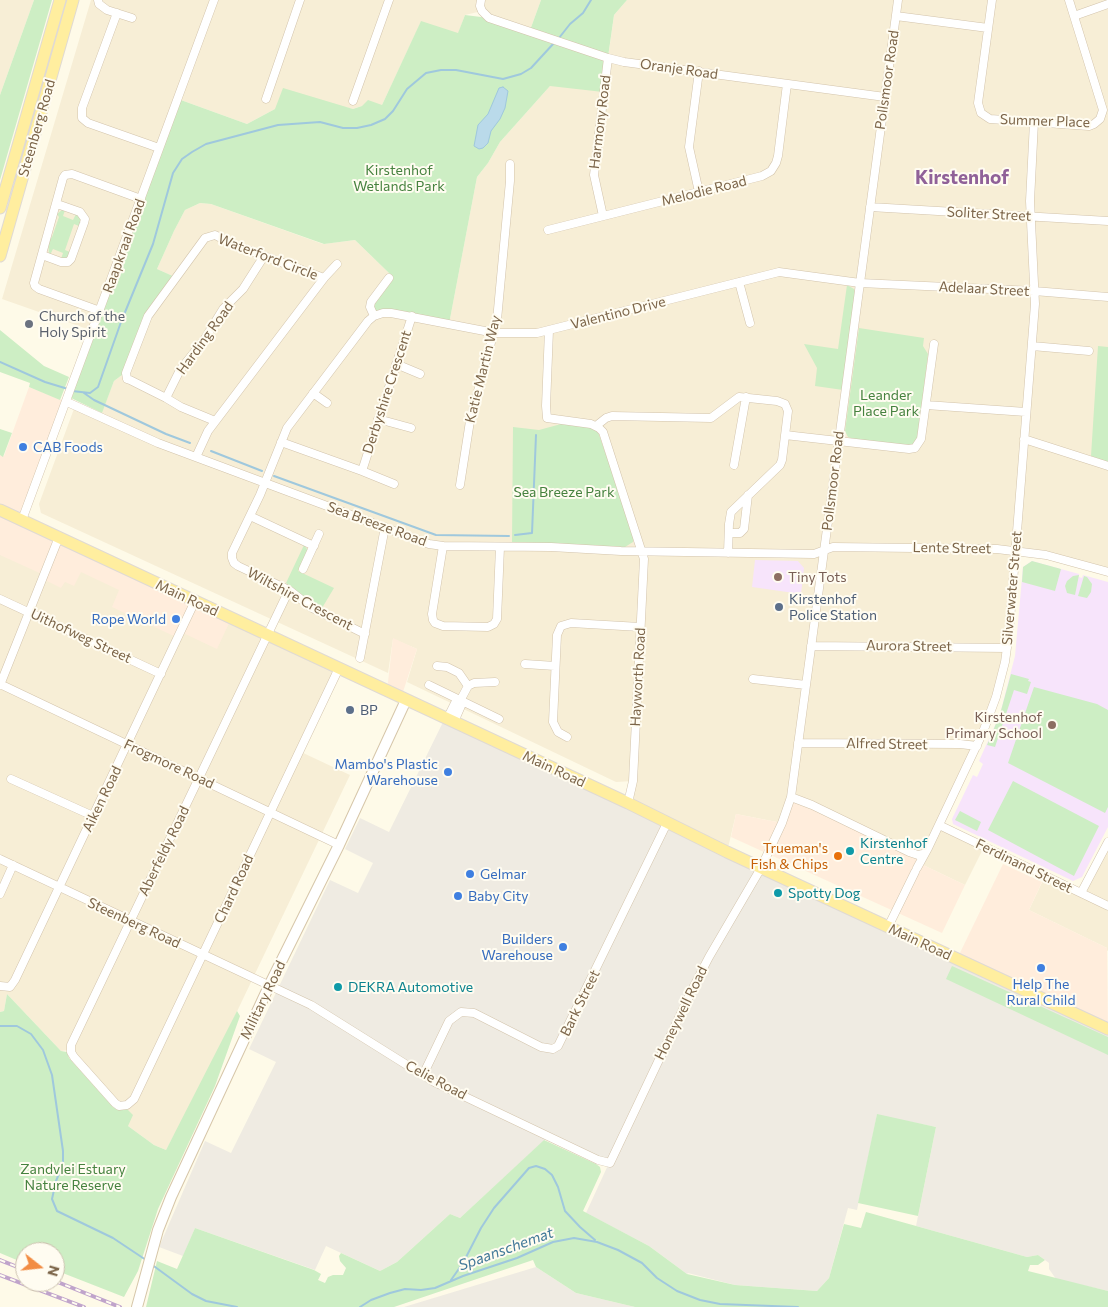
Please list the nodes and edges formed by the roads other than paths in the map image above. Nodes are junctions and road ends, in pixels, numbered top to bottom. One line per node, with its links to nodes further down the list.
1 (60, 0): 30 (main road, Steenberg Road)
2 (73, 0): 36 (main road, Steenberg Road)
3 (98, 0): 12 (street)
4 (300, 0): 21 (street)
5 (388, 0): 22 (street)
6 (481, 0): 17 (street, Oranje Road)
7 (898, 0): 13 (street, Pollsmoor Road)
8 (992, 0): 16 (street, Summer Place)
9 (1070, 0): 14 (street, Summer Place)
10 (211, 1): 24 (street, Raapkraal Road)
11 (1108, 4): 14 (street)
12 (117, 13): 15 (street); 24 (street)
13 (896, 16): 16 (street); 20 (street, Pollsmoor Road)
14 (1074, 16): 23 (street, Summer Place)
15 (132, 18)
16 (988, 28): 23 (street, Summer Place)
17 (608, 58): 18 (street, Oranje Road); 31 (street, Harmony Road)
18 (699, 71): 19 (street, Oranje Road); 26 (street)
19 (787, 84): 20 (street, Oranje Road); 26 (street, Melodie Road)
20 (885, 98): 29 (street, Pollsmoor Road)
21 (266, 99)
22 (353, 101)
23 (1034, 122): 32 (street, Silverwater Street)
24 (159, 148): 27 (street, Raapkraal Road)
25 (510, 164): 50 (street, Katie Martin Way)
26 (699, 192): 31 (street, Melodie Road)
27 (141, 199): 28 (street); 45 (street, Raapkraal Road)
28 (57, 204): 35 (street); 35 (street)
29 (870, 207): 32 (street, Soliter Street); 42 (street, Pollsmoor Road)
30 (0, 208)
31 (603, 216): 34 (street, Melodie Road)
32 (1030, 216): 33 (street, Soliter Street); 43 (street, Silverwater Street)
33 (1108, 221)
34 (548, 230)
35 (42, 255): 45 (street)
36 (0, 256)
37 (264, 256): 39 (street, Waterford Circle); 58 (street, Harding Road); 58 (street, Waterford Circle)
38 (337, 264): 39 (street, Waterford Circle)
39 (324, 278): 64 (street, Waterford Circle)
40 (389, 278): 46 (street)
41 (739, 282): 42 (street, Valentino Drive); 48 (street); 49 (street, Valentino Drive)
42 (860, 283): 43 (street, Adelaar Street); 69 (street, Pollsmoor Road)
43 (1034, 291): 44 (street, Adelaar Street); 52 (street, Silverwater Street)
44 (1108, 297)
45 (100, 311): 59 (street, Raapkraal Road)
46 (374, 316): 47 (street, Valentino Drive); 56 (street)
47 (412, 316): 50 (street, Valentino Drive); 54 (street, Derbyshire Crescent)
48 (750, 323)
49 (549, 330): 50 (street, Valentino Drive); 65 (street)
50 (495, 332): 77 (street, Katie Martin Way)
51 (934, 344): 61 (street)
52 (1032, 346): 53 (street); 62 (street, Silverwater Street)
53 (1089, 351)
54 (396, 364): 55 (street); 63 (street, Derbyshire Crescent)
55 (420, 374)
56 (313, 393): 60 (street); 70 (street)
57 (746, 397): 65 (street); 67 (street); 72 (street)
58 (166, 398): 64 (street, Waterford Circle)
59 (68, 399): 71 (street, Sea Breeze Road); 81 (street, Raapkraal Road)
60 (328, 403)
61 (926, 405): 62 (street); 69 (street)
62 (1026, 412): 68 (street, Silverwater Street)
63 (378, 419): 66 (street); 74 (street, Derbyshire Crescent)
64 (215, 421): 71 (street, Waterford Circle)
65 (596, 426): 90 (street, Hayworth Road)
66 (411, 428)
67 (785, 435): 69 (street); 78 (street)
68 (1024, 439): 73 (street); 91 (street, Silverwater Street)
69 (839, 441): 89 (street, Pollsmoor Road)
70 (281, 442): 74 (street, Derbyshire Crescent); 75 (street)
71 (196, 457): 75 (street, Sea Breeze Road)
72 (734, 465)
73 (1108, 466)
74 (362, 471): 76 (street)
75 (265, 482): 80 (street, Wiltshire Crescent); 82 (street, Sea Breeze Road)
76 (394, 484)
77 (460, 485)
78 (748, 495): 83 (street); 83 (street)
79 (0, 510): 81 (main road, Main Road)
80 (250, 516): 86 (street); 95 (street, Wiltshire Crescent)
81 (22, 520): 85 (main road, Main Road)
82 (384, 527): 87 (street, Sea Breeze Road); 100 (street)
83 (729, 533): 92 (street)
84 (319, 534): 86 (street)
85 (58, 537): 97 (main road, Main Road); 98 (street)
86 (314, 546): 93 (street)
87 (443, 546): 88 (street, Sea Breeze Road); 88 (street)
88 (500, 547): 90 (street, Sea Breeze Road)
89 (824, 550): 91 (street, Lente Street); 92 (street, Sea Breeze Road); 102 (street, Pollsmoor Road)
90 (642, 551): 92 (street, Sea Breeze Road); 99 (street, Hayworth Road)
91 (1016, 551): 94 (street, Lente Street); 103 (street, Silverwater Street)
92 (728, 553)
93 (303, 569)
94 (1108, 572)
95 (289, 590): 100 (street, Wiltshire Crescent); 101 (street, Aberfeldy Road)
96 (0, 598): 98 (street, Uithofweg Street)
97 (195, 601): 101 (main road, Main Road); 109 (street, Aiken Road)
98 (30, 612): 109 (street, Uithofweg Street); 112 (street)
99 (640, 627): 107 (street); 127 (street, Hayworth Road)
100 (365, 634): 104 (street)
101 (267, 635): 108 (main road, Main Road); 125 (street, Aberfeldy Road)
102 (811, 646): 103 (street, Aurora Street); 114 (street, Pollsmoor Road)
103 (1007, 648): 123 (street, Silverwater Street)
104 (360, 658)
105 (525, 664): 107 (street)
106 (437, 666): 115 (street)
107 (556, 666): 120 (street)
108 (339, 668): 116 (main road, Main Road); 128 (street, Chard Road)
109 (161, 674): 122 (street, Aiken Road)
110 (753, 679): 114 (street)
111 (495, 682): 115 (street)
112 (0, 685): 122 (street, Frogmore Road)
113 (429, 685): 117 (street)
114 (806, 685): 121 (street, Pollsmoor Road)
115 (468, 686): 117 (street)
116 (406, 700): 119 (main road, Main Road); 133 (main road, Military Road)
117 (460, 701): 118 (street); 119 (street)
118 (499, 719)
119 (450, 721): 127 (main road, Main Road)
120 (567, 737)
121 (798, 742): 123 (street, Alfred Street); 126 (street, Pollsmoor Road)
122 (128, 745): 125 (street, Frogmore Road); 129 (street, Aiken Road)
123 (977, 746): 131 (street, Silverwater Street)
124 (11, 778): 129 (street)
125 (199, 778): 128 (street, Frogmore Road); 142 (street, Aberfeldy Road)
126 (791, 797): 134 (street); 137 (street, Pollsmoor Road)
127 (628, 803): 130 (main road, Main Road)
128 (270, 812): 133 (street, Frogmore Road); 144 (street, Chard Road)
129 (93, 816): 138 (street, Aiken Road)
130 (667, 823): 137 (main road, Main Road); 148 (street, Bark Street)
131 (939, 825): 134 (street, Silverwater Street); 140 (street, Ferdinand Street)
132 (1108, 842): 140 (street)
133 (338, 844): 146 (main road, Military Road)
134 (923, 854): 143 (street, Silverwater Street)
135 (0, 859): 136 (street, Steenberg Road)
136 (13, 865): 138 (street, Steenberg Road); 139 (street)
137 (760, 868): 143 (main road, Main Road); 150 (street, Honeywell Road)
138 (60, 887): 142 (street, Steenberg Road); 145 (street, Aiken Road)
139 (0, 894)
140 (1081, 894): 141 (street, Ferdinand Street)
141 (1108, 906)
142 (131, 921): 144 (street, Steenberg Road); 149 (street, Aberfeldy Road)
143 (888, 927): 147 (main road, Main Road)
144 (202, 955): 146 (street, Steenberg Road); 149 (street, Chard Road)
145 (0, 986)
146 (269, 986): 148 (street, Celie Road); 151 (main road, Military Road)
147 (1108, 1029)
148 (422, 1075): 150 (street, Celie Road)
149 (123, 1106)
150 (610, 1163)
151 (137, 1307)

